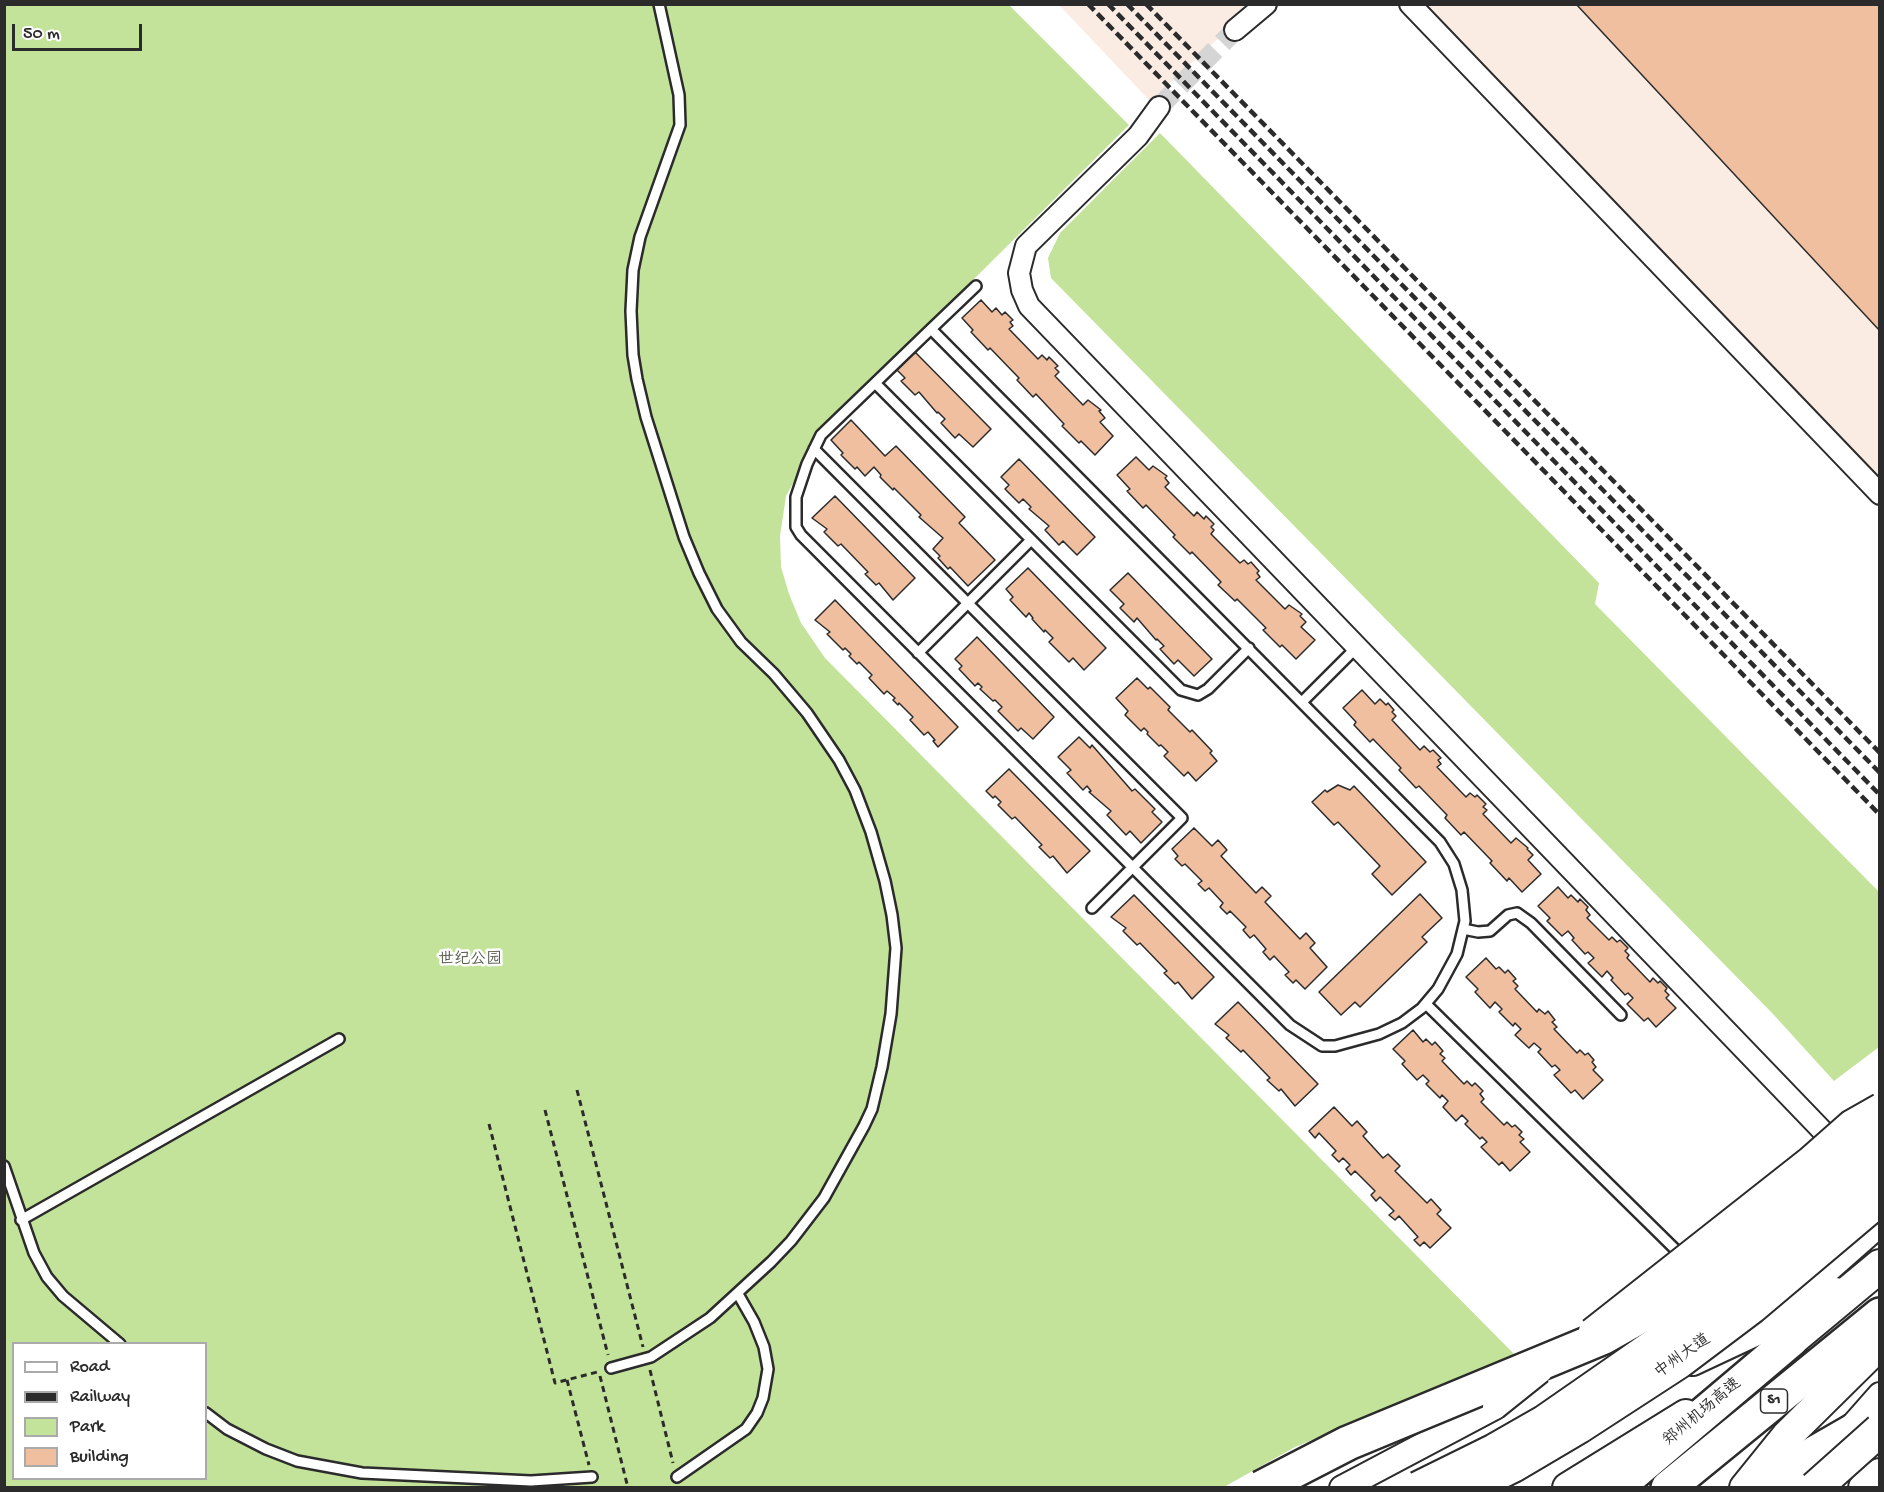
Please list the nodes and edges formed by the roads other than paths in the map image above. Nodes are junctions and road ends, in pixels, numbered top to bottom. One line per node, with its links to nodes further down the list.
1 (659, 4): 34 (lane)
2 (1266, 4): 4 (street)
3 (1410, 4): 10 (street)
4 (1235, 30)
5 (1159, 107): 13 (street)
6 (976, 286): 7 (lane)
7 (931, 329): 8 (lane); 14 (lane)
8 (875, 383): 9 (lane); 11 (lane)
9 (814, 449): 12 (lane); 15 (lane)
10 (1880, 494)
11 (1031, 540): 12 (lane); 14 (lane)
12 (968, 603): 15 (lane); 17 (lane)
13 (1357, 647): 16 (lane); 27 (street)
14 (1249, 648): 16 (lane)
15 (918, 653): 17 (lane)
16 (1302, 702): 19 (lane)
17 (1132, 867): 18 (lane); 20 (lane)
18 (1092, 908)
19 (1462, 929): 20 (lane); 21 (lane)
20 (1426, 1004): 32 (lane)
21 (1621, 1015)
22 (339, 1039): 29 (lane)
23 (1880, 1106): 52 (street, bridge)
24 (1880, 1129): 51 (highway, bridge)
25 (1880, 1160): 54 (highway, bridge)
26 (4, 1166): 29 (lane)
27 (1880, 1190)
28 (1880, 1199): 55 (highway, 中州大道, bridge)
29 (21, 1220): 40 (lane)
30 (1880, 1224): 38 (street)
31 (1877, 1268): 38 (street); 39 (highway)
32 (1709, 1283)
33 (1718, 1291): 35 (lane)
34 (738, 1294): 42 (lane); 50 (lane)
35 (1726, 1299)
36 (1734, 1308): 38 (lane)
37 (1880, 1315): 58 (highway, S1)
38 (1757, 1333): 53 (street)
39 (1791, 1340): 56 (main road); 57 (highway, 郑州机场高速 / S1)
40 (118, 1342)
41 (1880, 1344): 59 (main road)
42 (611, 1368)
43 (1880, 1395): 46 (street)
44 (1880, 1412): 46 (main road)
45 (207, 1414): 49 (lane)
46 (1865, 1429): 59 (main road); 60 (street); 62 (highway, bridge)
47 (1880, 1447): 61 (street)
48 (1880, 1475): 63 (highway)
49 (592, 1477)
50 (677, 1477)
51 (1261, 1488)
52 (1342, 1488)
53 (1409, 1488)
54 (1418, 1488)
55 (1468, 1488)
56 (1568, 1488)
57 (1616, 1488)
58 (1668, 1488)
59 (1747, 1488)
60 (1790, 1488)
61 (1799, 1488)
62 (1815, 1488)
63 (1865, 1488)

